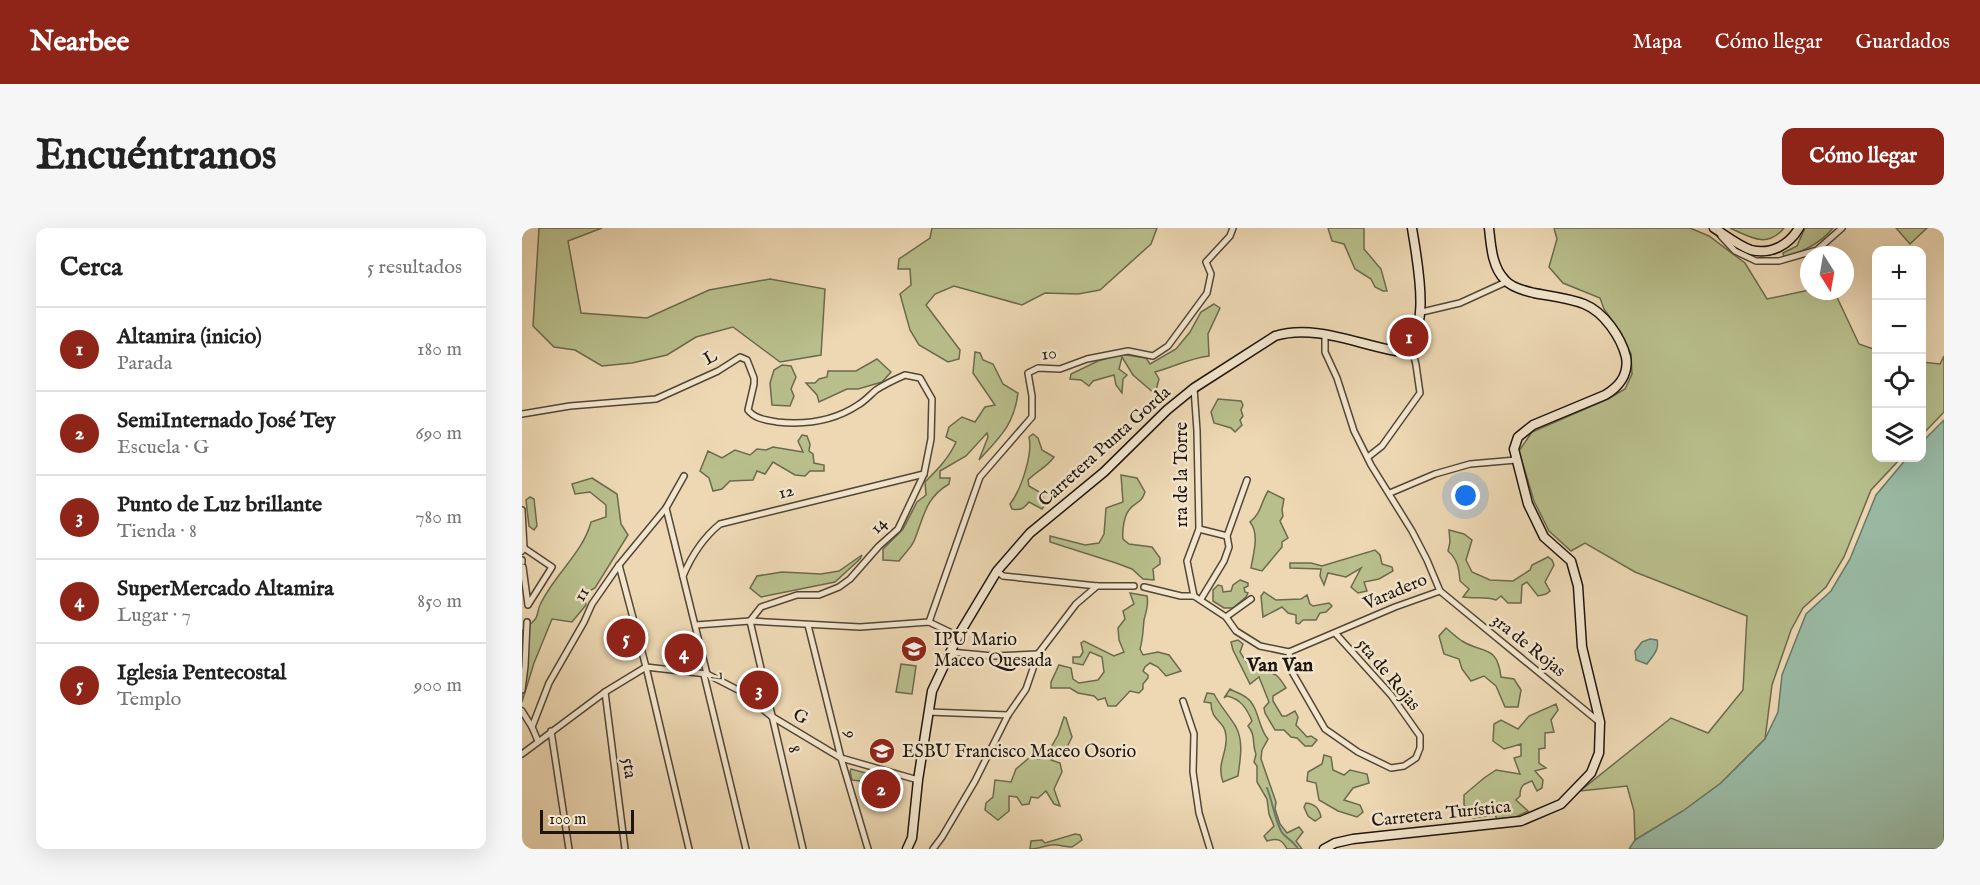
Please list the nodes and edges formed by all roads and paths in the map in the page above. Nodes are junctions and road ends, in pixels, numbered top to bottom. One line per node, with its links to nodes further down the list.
1 (1233, 228): 39 (street, 10)
2 (1412, 228): 8 (main road)
3 (1489, 228): 7 (main road)
4 (1714, 228): 5 (main road); 6 (street)
5 (1798, 228)
6 (1842, 228)
7 (1506, 282): 8 (street); 15 (main road, Carretera Turística)
8 (1422, 312): 10 (main road)
9 (1325, 335): 10 (main road, Carretera Punta Gorda); 12 (main road, Carretera Punta Gorda); 14 (street, Varadero)
10 (1411, 344): 14 (street)
11 (920, 378): 13 (street, L); 16 (street, 14)
12 (1194, 388): 22 (street, 1ra de la Torre); 27 (main road, Carretera Punta Gorda)
13 (522, 414)
14 (1368, 457): 19 (street, Varadero)
15 (1516, 460): 19 (street); 56 (main road, Carretera Turística)
16 (924, 474): 28 (street, 12); 37 (street, 14)
17 (684, 476): 20 (street, 11)
18 (1247, 480): 23 (street)
19 (1390, 493): 32 (street, Varadero)
20 (666, 508): 26 (street, 11); 28 (street, 7)
21 (522, 510): 24 (street)
22 (1199, 529): 23 (street); 33 (street, 1ra de la Torre)
23 (1227, 536): 34 (street)
24 (523, 550): 25 (street)
25 (522, 563)
26 (619, 565): 47 (street); 57 (street, 11)
27 (997, 571): 29 (street); 43 (main road, Carretera Punta Gorda)
28 (683, 577): 41 (street, 7)
29 (1097, 586): 30 (street); 46 (street)
30 (1134, 586)
31 (1144, 586): 33 (street)
32 (1440, 591): 42 (street, Varadero); 56 (street, 3ra de Rojas)
33 (1194, 596): 34 (street)
34 (1201, 599): 36 (street)
35 (1251, 599): 36 (street)
36 (1226, 617): 45 (street)
37 (750, 621): 40 (street); 41 (street); 55 (street, 8)
38 (527, 622): 49 (street)
39 (929, 622): 40 (street); 43 (street)
40 (808, 624): 61 (street, 9)
41 (696, 625): 48 (street, 7)
42 (1336, 634): 45 (street, Varadero); 45 (street, 5ta de Rojas)
43 (958, 636): 44 (main road, Carretera Punta Gorda)
44 (950, 652): 46 (street); 53 (main road, Carretera Punta Gorda)
45 (1288, 652)
46 (1038, 654): 54 (street)
47 (646, 667): 48 (street, G); 50 (street); 65 (street)
48 (707, 674): 55 (street, G); 66 (street, 7)
49 (522, 690)
50 (605, 692): 58 (street); 64 (street, 5ta)
51 (1184, 701): 71 (street)
52 (522, 711): 57 (street)
53 (928, 712): 54 (street); 62 (main road, Carretera Punta Gorda)
54 (1008, 715): 70 (street)
55 (771, 716): 61 (street, G); 67 (street, 8)
56 (1600, 722): 72 (main road, Carretera Turística)
57 (532, 727): 59 (street)
58 (551, 731): 59 (street); 63 (street)
59 (538, 741): 60 (street)
60 (522, 754)
61 (841, 758): 62 (street, G); 68 (street, 9)
62 (918, 780): 69 (main road, Carretera Punta Gorda)
63 (569, 849)
64 (625, 849)
65 (689, 849)
66 (746, 849)
67 (803, 849)
68 (868, 849)
69 (907, 849)
70 (933, 849)
71 (1210, 849)
72 (1324, 849)

